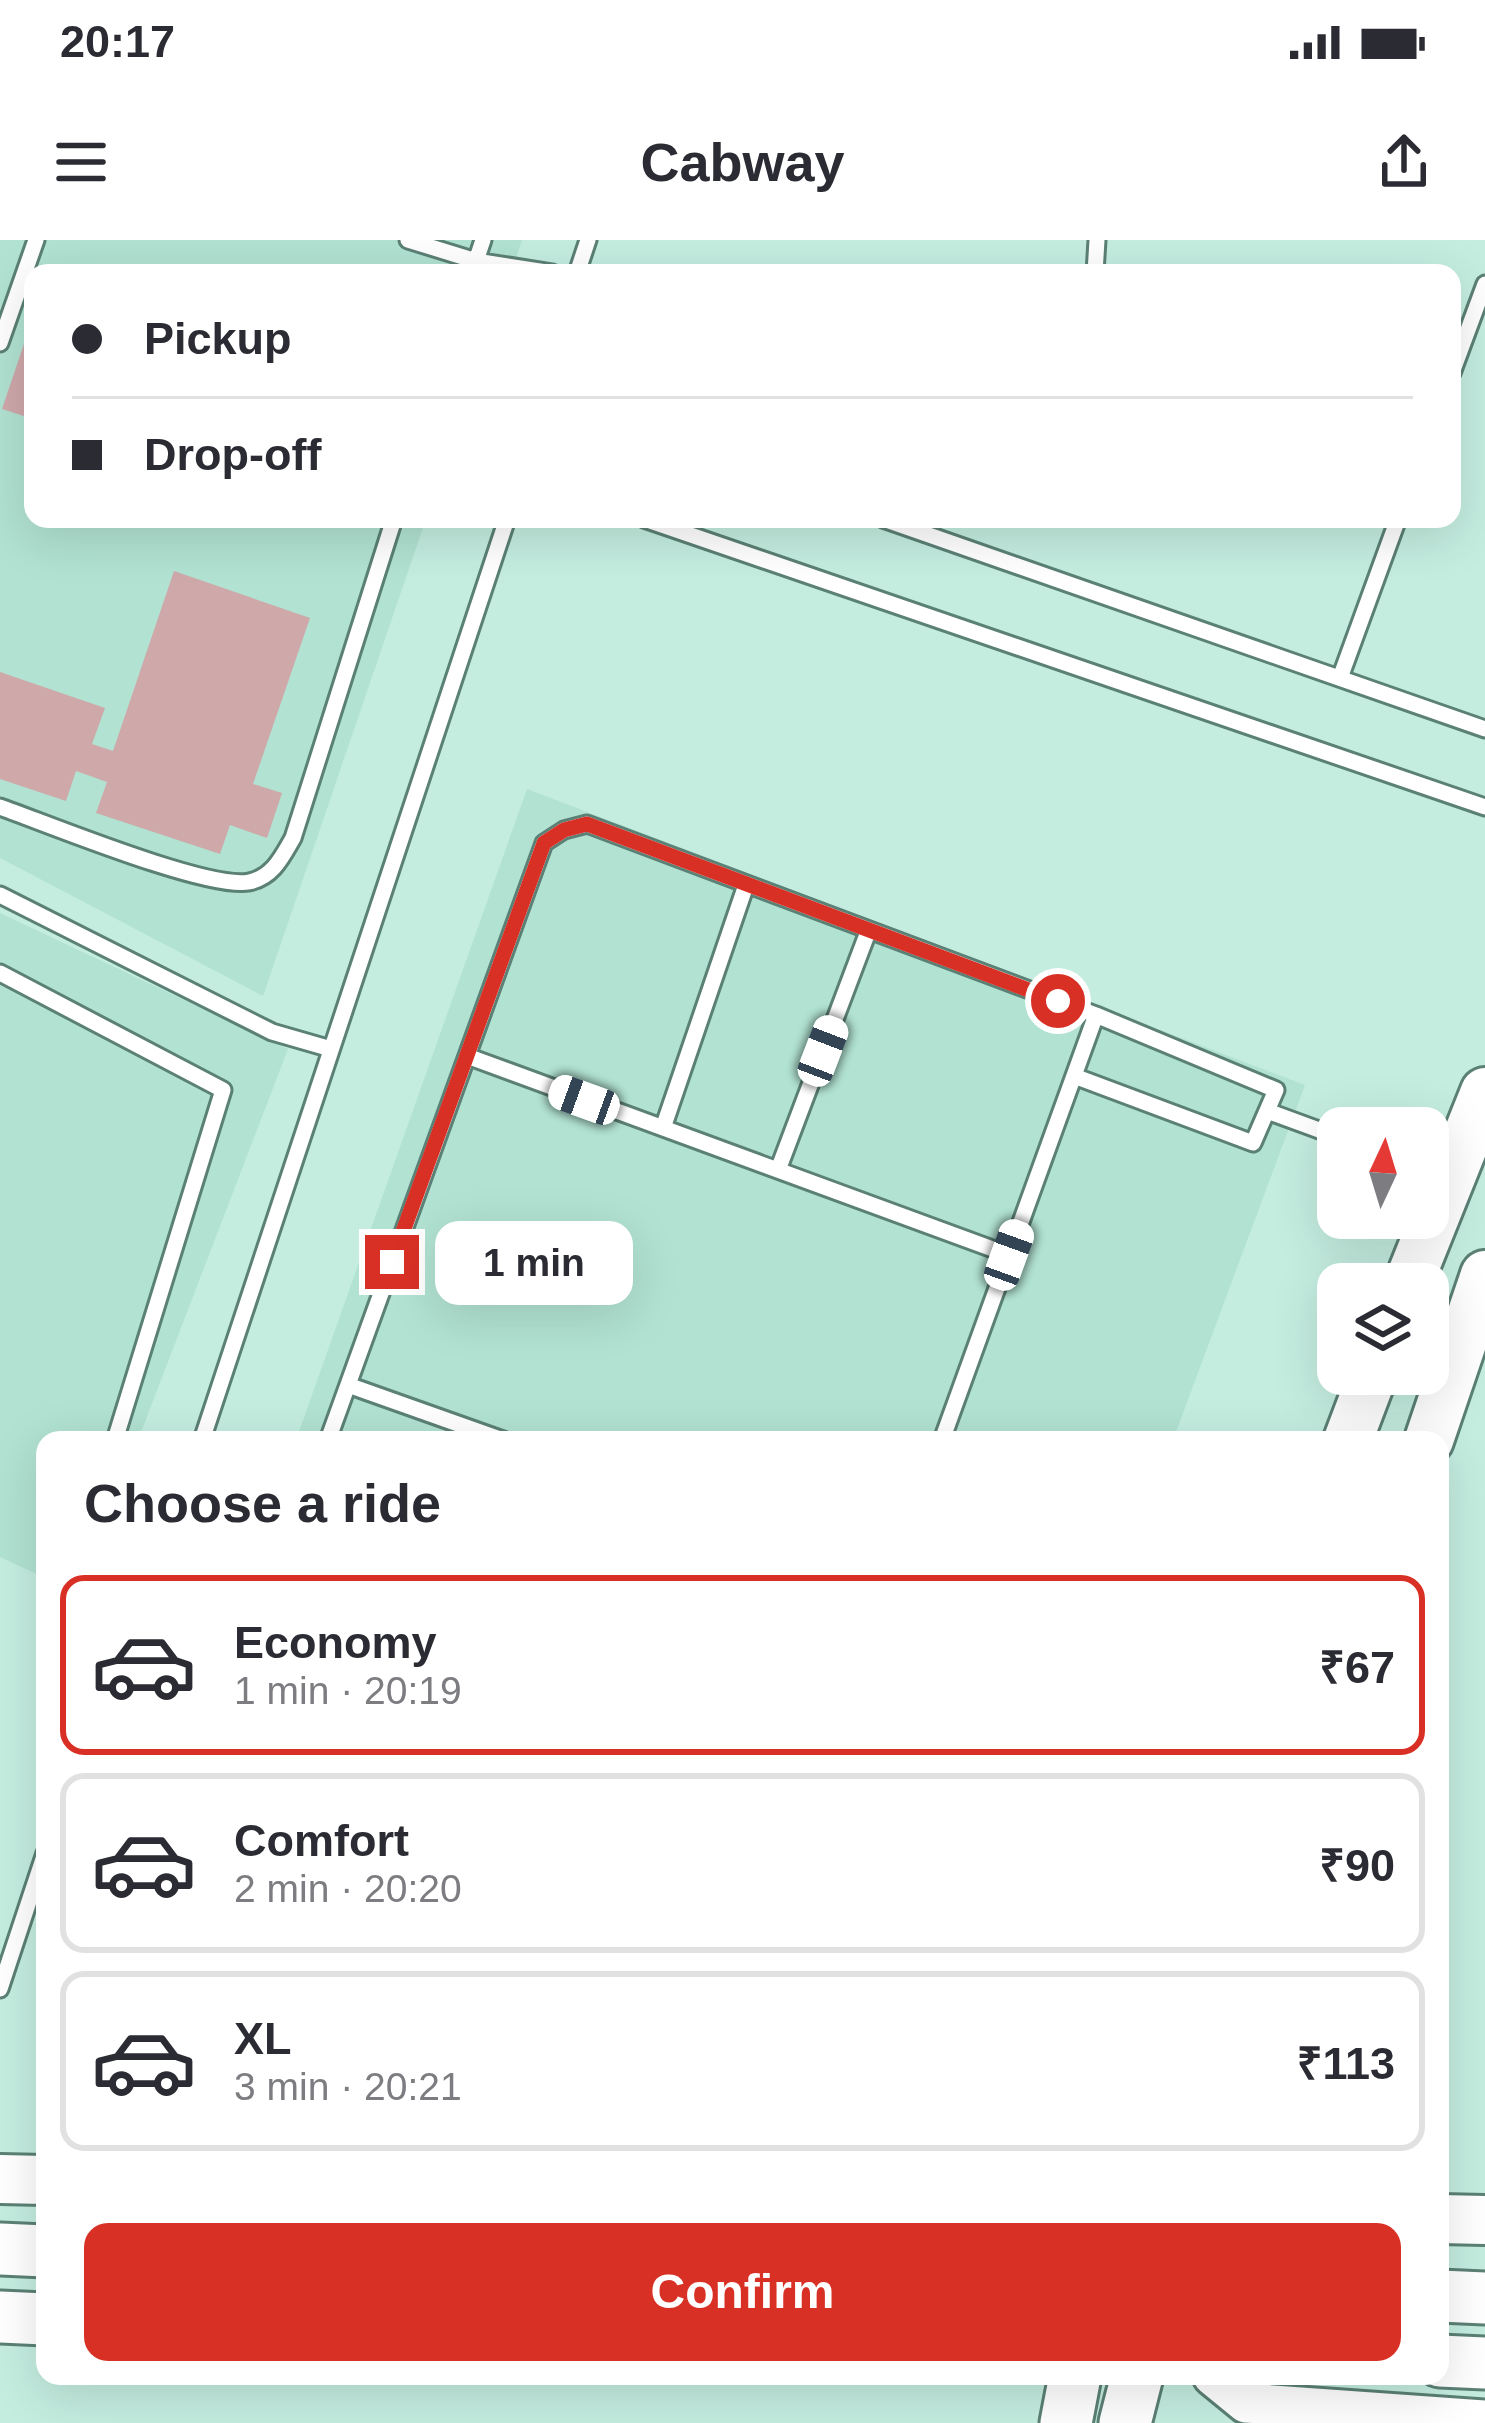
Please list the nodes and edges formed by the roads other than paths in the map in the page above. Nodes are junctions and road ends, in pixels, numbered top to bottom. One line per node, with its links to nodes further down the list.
1 (408, 240): 2 (lane)
2 (428, 243): 3 (lane)
3 (468, 264)
4 (24, 275): 7 (lane)
5 (0, 284): 7 (lane)
6 (1485, 284): 9 (lane)
7 (18, 292): 8 (lane)
8 (0, 343)
9 (1461, 349)
10 (391, 528): 17 (lane)
11 (504, 528): 24 (lane)
12 (670, 528): 18 (lane)
13 (910, 528): 15 (lane)
14 (1395, 528): 15 (lane)
15 (1340, 678): 16 (lane)
16 (1485, 729)
17 (0, 807)
18 (1485, 807)
19 (746, 885): 21 (lane); 25 (lane); 29 (lane)
20 (0, 896): 24 (lane)
21 (868, 932): 23 (lane); 32 (lane)
22 (0, 974): 37 (lane)
23 (1096, 1015): 26 (lane); 28 (lane)
24 (331, 1049): 38 (lane)
25 (466, 1056): 29 (lane); 35 (lane)
26 (1074, 1076): 28 (lane); 33 (lane)
27 (1485, 1092): 31 (main road)
28 (1267, 1111): 30 (lane)
29 (663, 1128): 32 (lane)
30 (1317, 1129)
31 (1449, 1158)
32 (778, 1170): 33 (lane)
33 (1009, 1255): 41 (lane)
34 (1485, 1275): 43 (main road)
35 (348, 1385): 39 (lane); 40 (lane)
36 (1365, 1395): 42 (main road)
37 (118, 1431)
38 (205, 1431)
39 (331, 1431)
40 (478, 1431)
41 (945, 1431)
42 (1351, 1431)
43 (1432, 1431)
44 (36, 1874): 45 (lane)
45 (8, 1940): 46 (lane)
46 (0, 1989)
47 (0, 2179): 48 (main road)
48 (36, 2180)
49 (1449, 2218): 50 (main road)
50 (1485, 2220)
51 (0, 2249): 52 (highway)
52 (36, 2251)
53 (1449, 2296): 54 (highway)
54 (1485, 2298)
55 (0, 2317): 56 (highway)
56 (36, 2319)
57 (1449, 2361): 58 (highway)
58 (1485, 2363)
59 (1073, 2385): 63 (highway)
60 (1135, 2385): 64 (highway)
61 (1224, 2385): 62 (street)
62 (1485, 2420)
63 (1066, 2423)
64 (1125, 2423)

